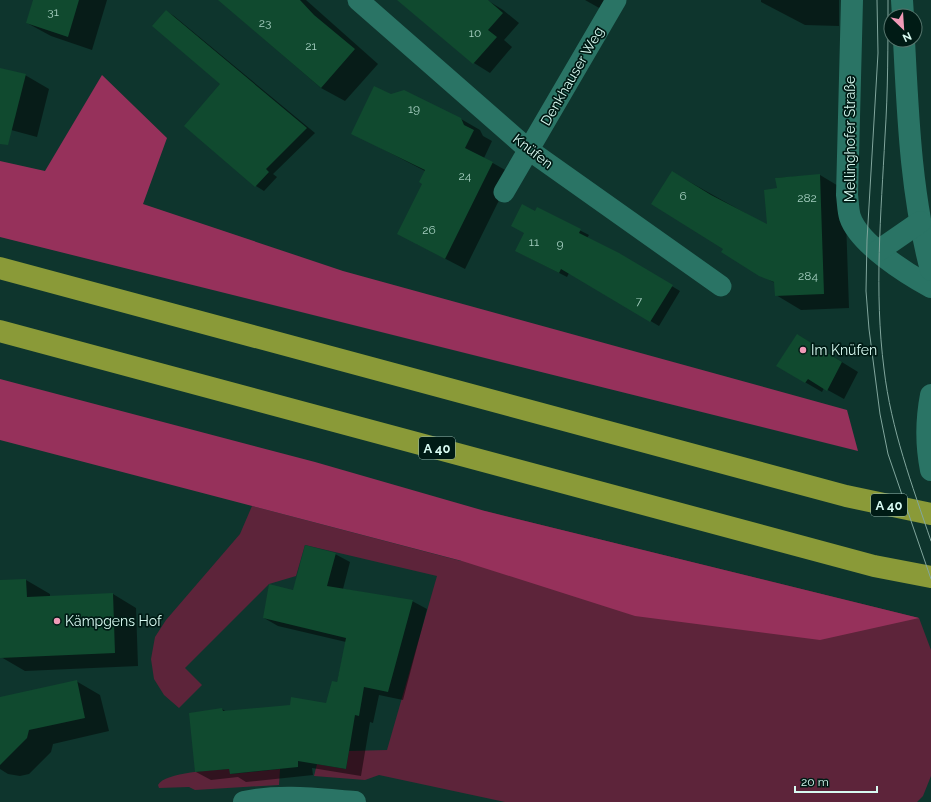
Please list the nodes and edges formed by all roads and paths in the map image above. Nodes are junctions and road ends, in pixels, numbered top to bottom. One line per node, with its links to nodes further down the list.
1 (358, 0): 5 (street, Knüfen)
2 (616, 0): 5 (street, Denkhauser Weg)
3 (852, 0): 8 (street, Mellinghofer Straße)
4 (904, 48): 7 (street)
5 (529, 150): 6 (street, Denkhauser Weg); 11 (street, Knüfen)
6 (504, 192)
7 (920, 222): 8 (street); 10 (street)
8 (878, 251): 12 (street, Mellinghofer Straße)
9 (0, 268): 16 (highway, A 40)
10 (931, 270)
11 (721, 286)
12 (931, 288)
13 (0, 331): 17 (highway, A 40)
14 (931, 395): 15 (street)
15 (931, 470)
16 (931, 514)
17 (931, 577)
18 (244, 802): 19 (street)
19 (355, 802)

